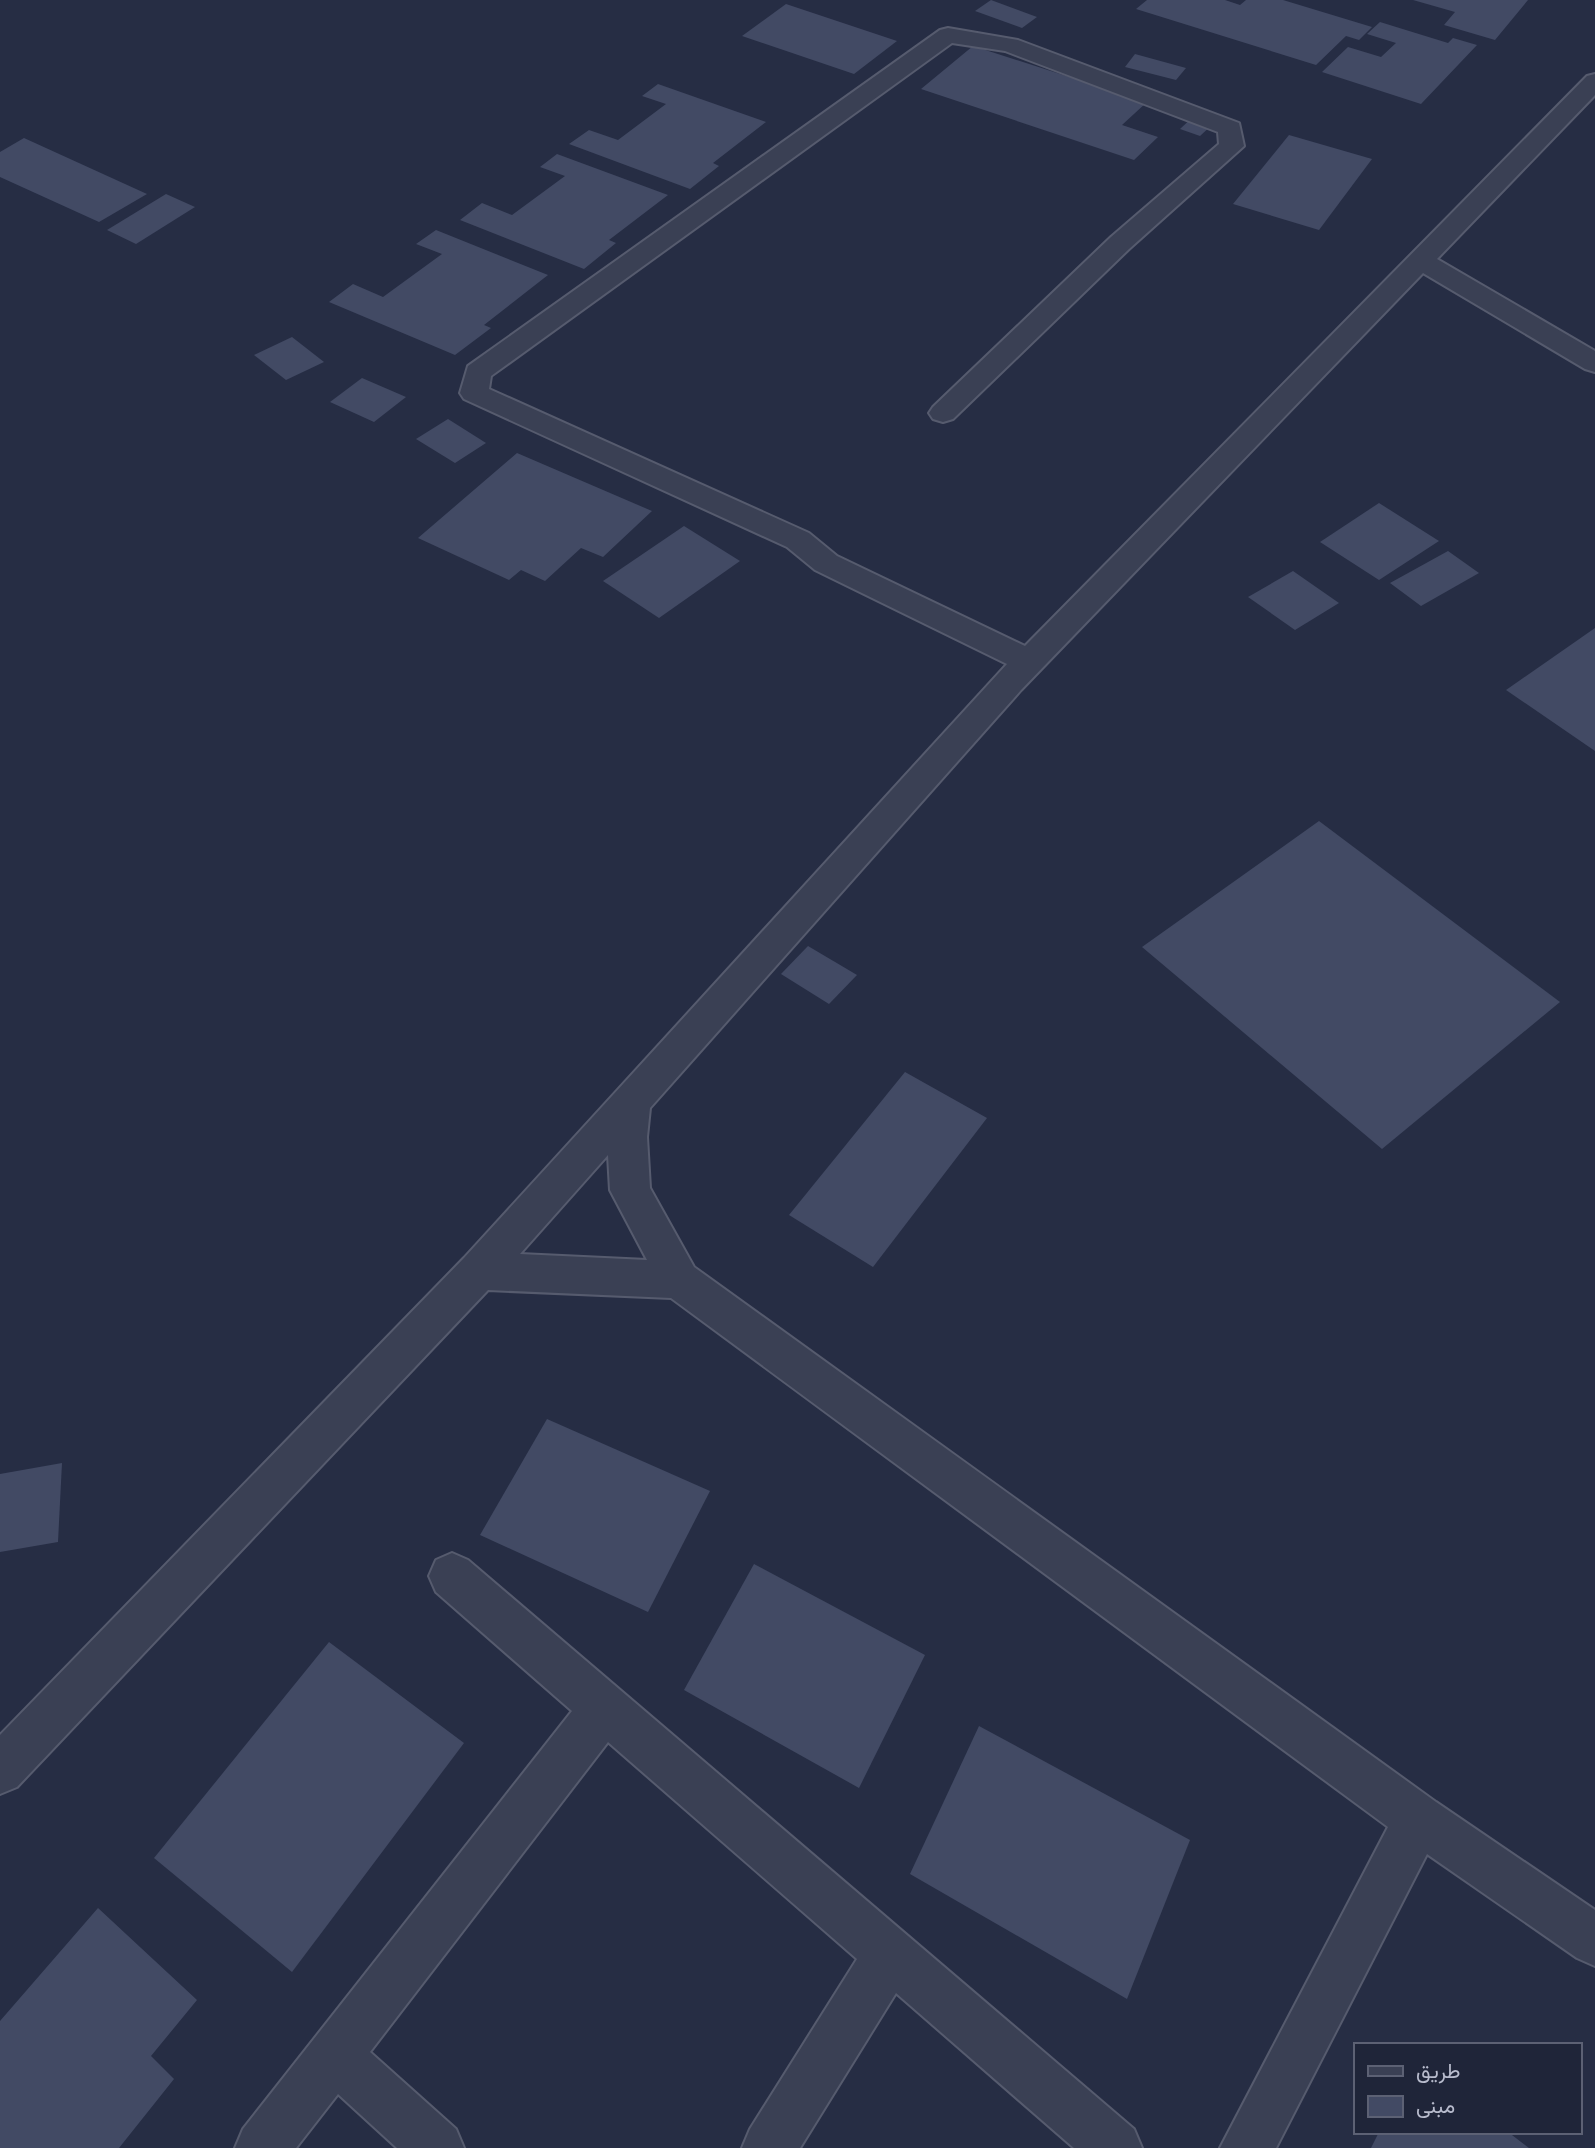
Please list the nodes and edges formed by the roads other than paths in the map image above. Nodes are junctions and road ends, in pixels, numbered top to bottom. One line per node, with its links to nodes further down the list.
1 (1595, 81): 2 (street)
2 (1422, 261): 3 (street); 5 (street)
3 (1595, 363)
4 (943, 414): 5 (street)
5 (1029, 661): 6 (street)
6 (631, 1100): 7 (street); 8 (street)
7 (479, 1271): 8 (street); 11 (street)
8 (679, 1280): 12 (street)
9 (452, 1576): 10 (street)
10 (605, 1708): 14 (street); 15 (street)
11 (0, 1770)
12 (1419, 1819): 13 (street); 20 (street)
13 (1595, 1940)
14 (890, 1954): 18 (street); 19 (street)
15 (334, 2055): 16 (street); 17 (street)
16 (262, 2148)
17 (437, 2148)
18 (769, 2148)
19 (1115, 2148)
20 (1247, 2148)

